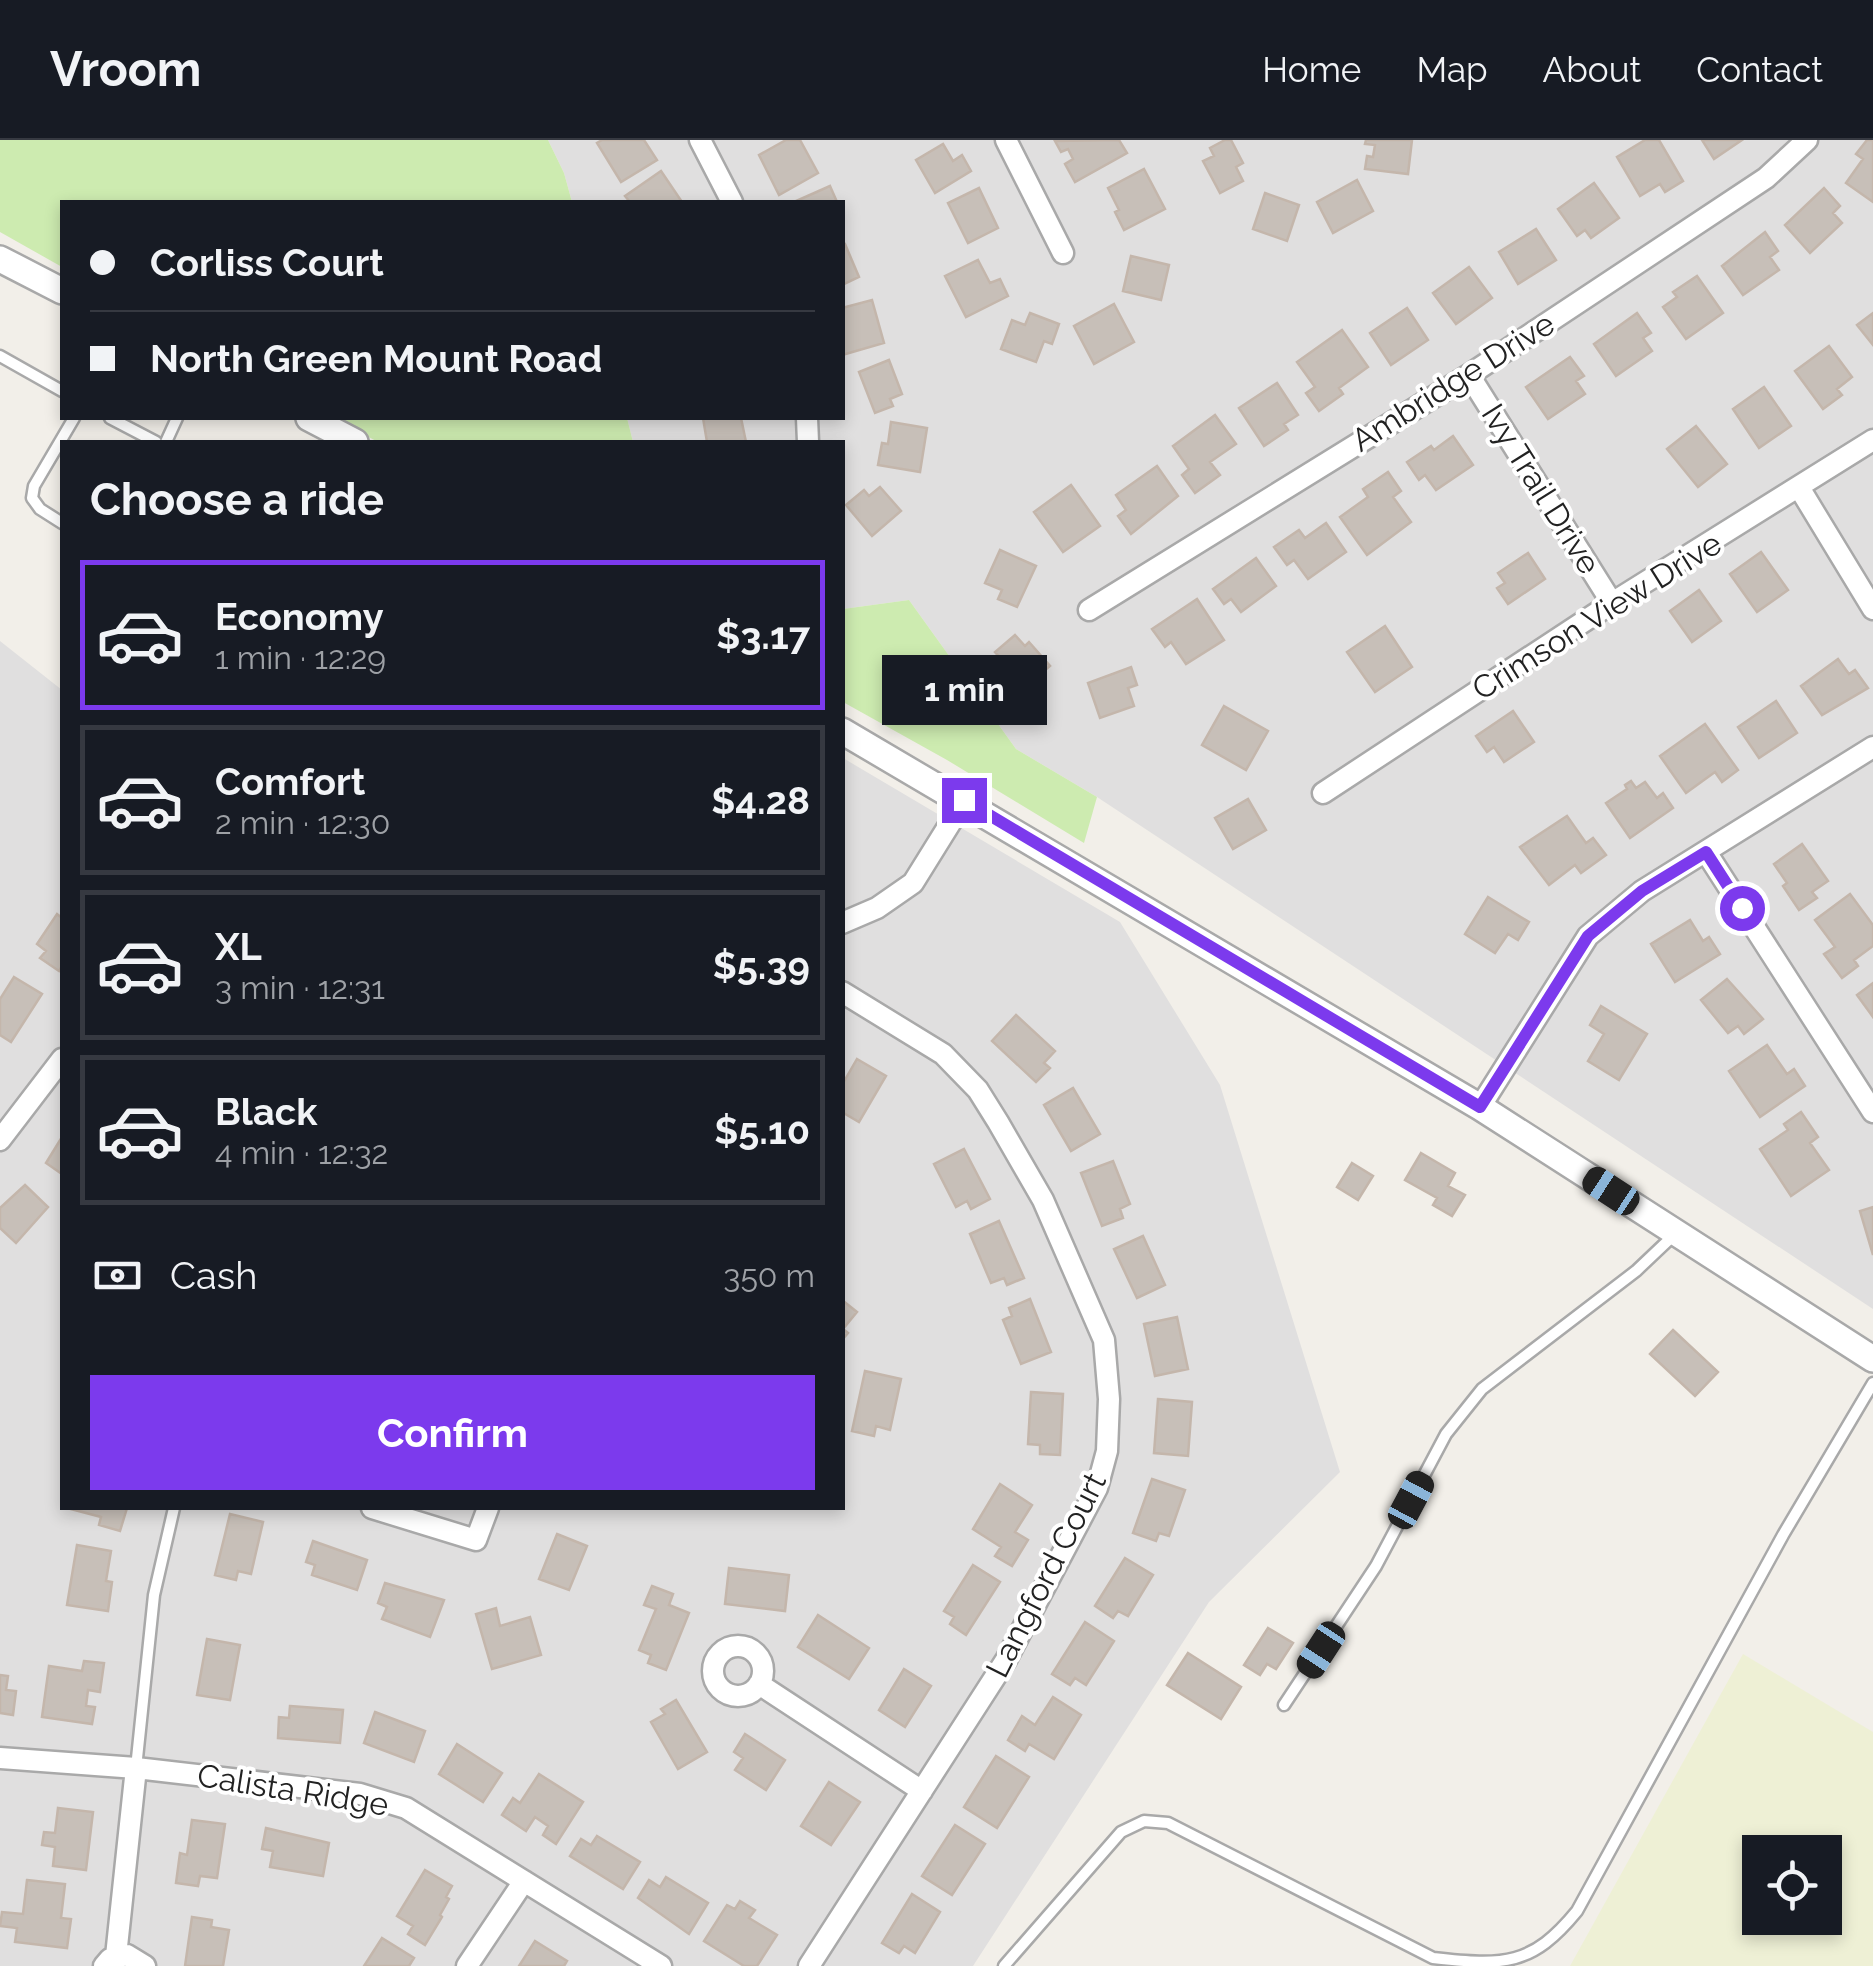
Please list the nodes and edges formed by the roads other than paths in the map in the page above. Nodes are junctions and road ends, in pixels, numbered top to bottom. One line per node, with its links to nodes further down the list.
1 (700, 140): 4 (street)
2 (1006, 140): 5 (street)
3 (1808, 140): 9 (street, Ambridge Drive)
4 (731, 200)
5 (1063, 253)
6 (0, 259): 7 (street)
7 (60, 290)
8 (0, 356): 10 (lane)
9 (1469, 375): 19 (street, Ivy Trail Drive); 21 (street, Ambridge Drive)
10 (60, 390)
11 (114, 420): 13 (lane)
12 (313, 420): 14 (street)
13 (152, 440)
14 (350, 440)
15 (1873, 440): 17 (street, Crimson View Drive)
16 (60, 442): 18 (lane)
17 (1800, 489): 19 (street, Crimson View Drive); 20 (street)
18 (60, 522)
19 (1612, 603): 24 (street, Crimson View Drive)
20 (1873, 609)
21 (1089, 610)
22 (845, 732): 25 (street)
23 (1873, 747): 26 (street)
24 (1323, 792)
25 (964, 800): 27 (street); 30 (street)
26 (1706, 852): 30 (street); 31 (street)
27 (845, 922)
28 (845, 994): 43 (street, Langford Court)
29 (60, 1062): 32 (street)
30 (1480, 1107): 33 (street)
31 (1873, 1112)
32 (0, 1140)
33 (1676, 1233): 34 (street); 40 (lane)
34 (1873, 1359)
35 (1873, 1383): 50 (lane)
36 (174, 1510): 42 (lane)
37 (378, 1510): 38 (street)
38 (487, 1510)
39 (760, 1684): 43 (street)
40 (1284, 1705)
41 (0, 1758): 42 (street, Calista Ridge)
42 (136, 1768): 44 (street, Calista Ridge); 45 (street)
43 (922, 1791): 49 (street, Langford Court)
44 (524, 1881): 47 (street); 48 (street, Calista Ridge)
45 (110, 1961): 46 (street)
46 (144, 1966)
47 (467, 1966)
48 (661, 1966)
49 (809, 1966)
50 (1004, 1966)

